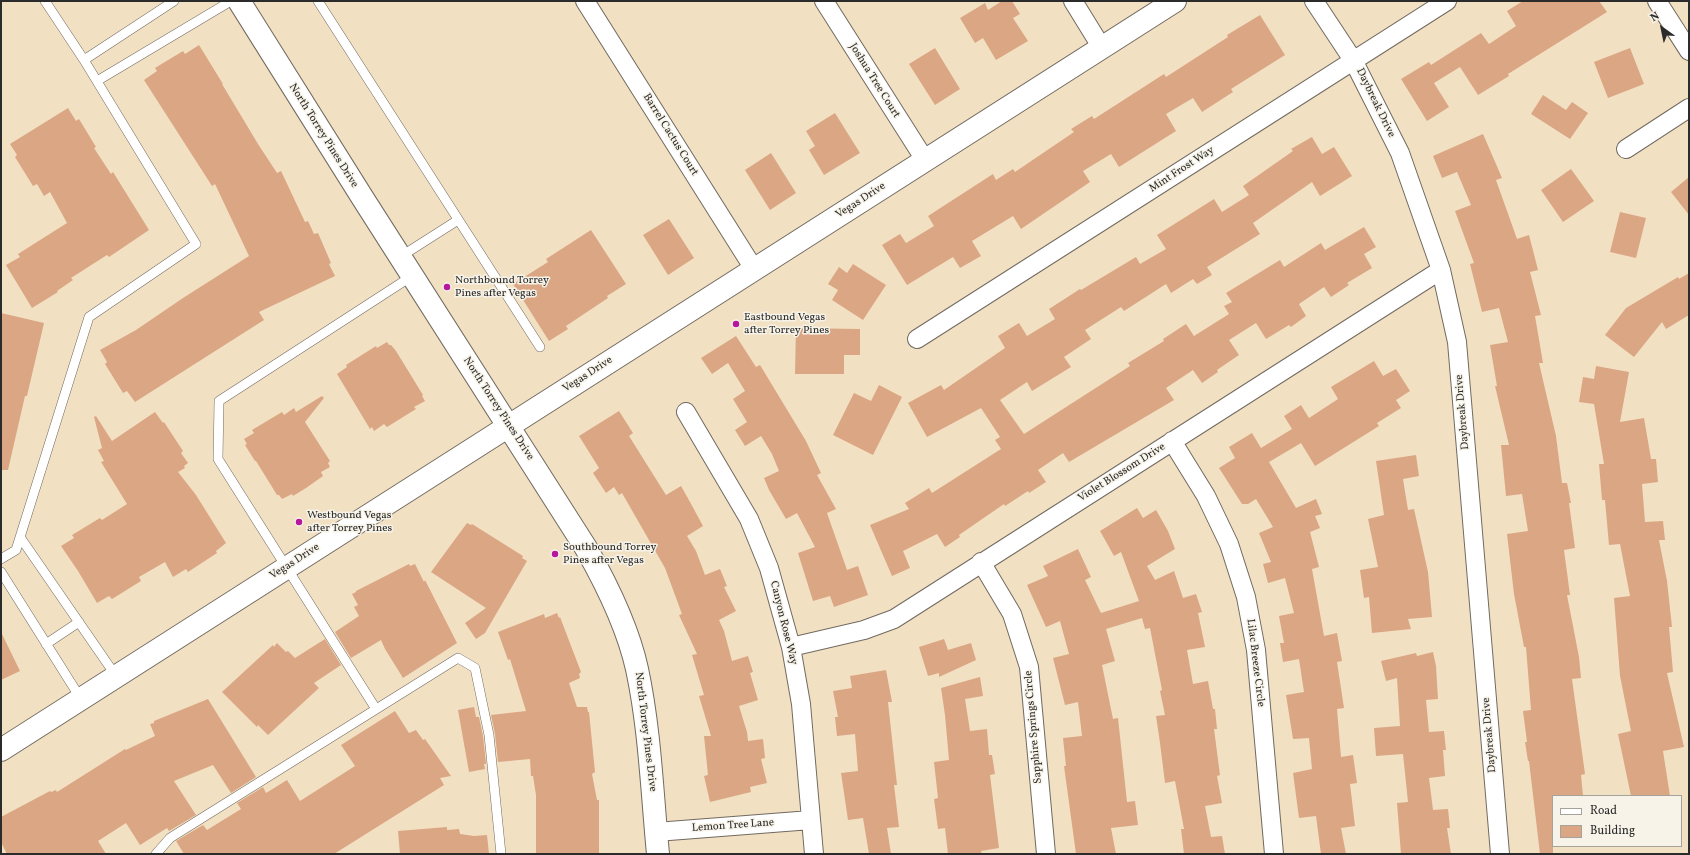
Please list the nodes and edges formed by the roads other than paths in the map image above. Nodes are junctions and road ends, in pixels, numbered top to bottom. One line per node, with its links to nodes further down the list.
1 (45, 1): 15 (lane)
2 (174, 1): 15 (lane)
3 (231, 1): 17 (lane)
4 (239, 1): 22 (main road, North Torrey Pines Drive)
5 (318, 1): 21 (lane)
6 (585, 1): 23 (street, Barrel Cactus Court)
7 (824, 1): 20 (street, Joshua Tree Court)
8 (1073, 1): 13 (street)
9 (1175, 1): 13 (main road, Vegas Drive)
10 (1314, 1): 16 (street, Daybreak Drive)
11 (1447, 1): 16 (street, Mint Frost Way)
12 (1657, 1): 14 (street)
13 (1102, 48): 20 (main road, Vegas Drive)
14 (1689, 51)
15 (84, 60): 17 (lane)
16 (1353, 60): 24 (street, Daybreak Drive); 26 (street, Mint Frost Way)
17 (97, 81): 31 (lane)
18 (1689, 108): 19 (street)
19 (1626, 149)
20 (925, 160): 23 (main road, Vegas Drive)
21 (458, 220): 22 (lane); 27 (lane)
22 (400, 257): 25 (main road, North Torrey Pines Drive)
23 (754, 269): 29 (main road, Vegas Drive)
24 (1441, 270): 30 (street, Violet Blossom Drive); 51 (street, Daybreak Drive)
25 (412, 276): 29 (main road, North Torrey Pines Drive); 34 (lane)
26 (917, 339)
27 (540, 347)
28 (686, 412): 38 (street, Canyon Rose Way)
29 (509, 426): 34 (main road, Vegas Drive); 44 (main road, North Torrey Pines Drive)
30 (1172, 441): 33 (street, Violet Blossom Drive); 50 (street, Lilac Breeze Circle)
31 (20, 537): 32 (lane); 36 (lane)
32 (1, 559)
33 (981, 562): 38 (street, Violet Blossom Drive); 49 (street, Sapphire Springs Circle)
34 (287, 568): 39 (main road, Vegas Drive); 41 (lane)
35 (1, 572): 37 (lane)
36 (79, 622): 37 (lane); 39 (lane)
37 (46, 644): 40 (lane)
38 (791, 647): 43 (street, Canyon Rose Way)
39 (116, 676): 40 (main road, Vegas Drive)
40 (81, 698): 42 (main road, Vegas Drive)
41 (376, 709): 45 (lane); 46 (lane)
42 (1, 750)
43 (811, 820): 44 (street, Lemon Tree Lane); 48 (street, Canyon Rose Way)
44 (656, 832): 47 (main road, North Torrey Pines Drive)
45 (156, 854)
46 (501, 854)
47 (658, 854)
48 (814, 854)
49 (1046, 854)
50 (1274, 854)
51 (1500, 854)

